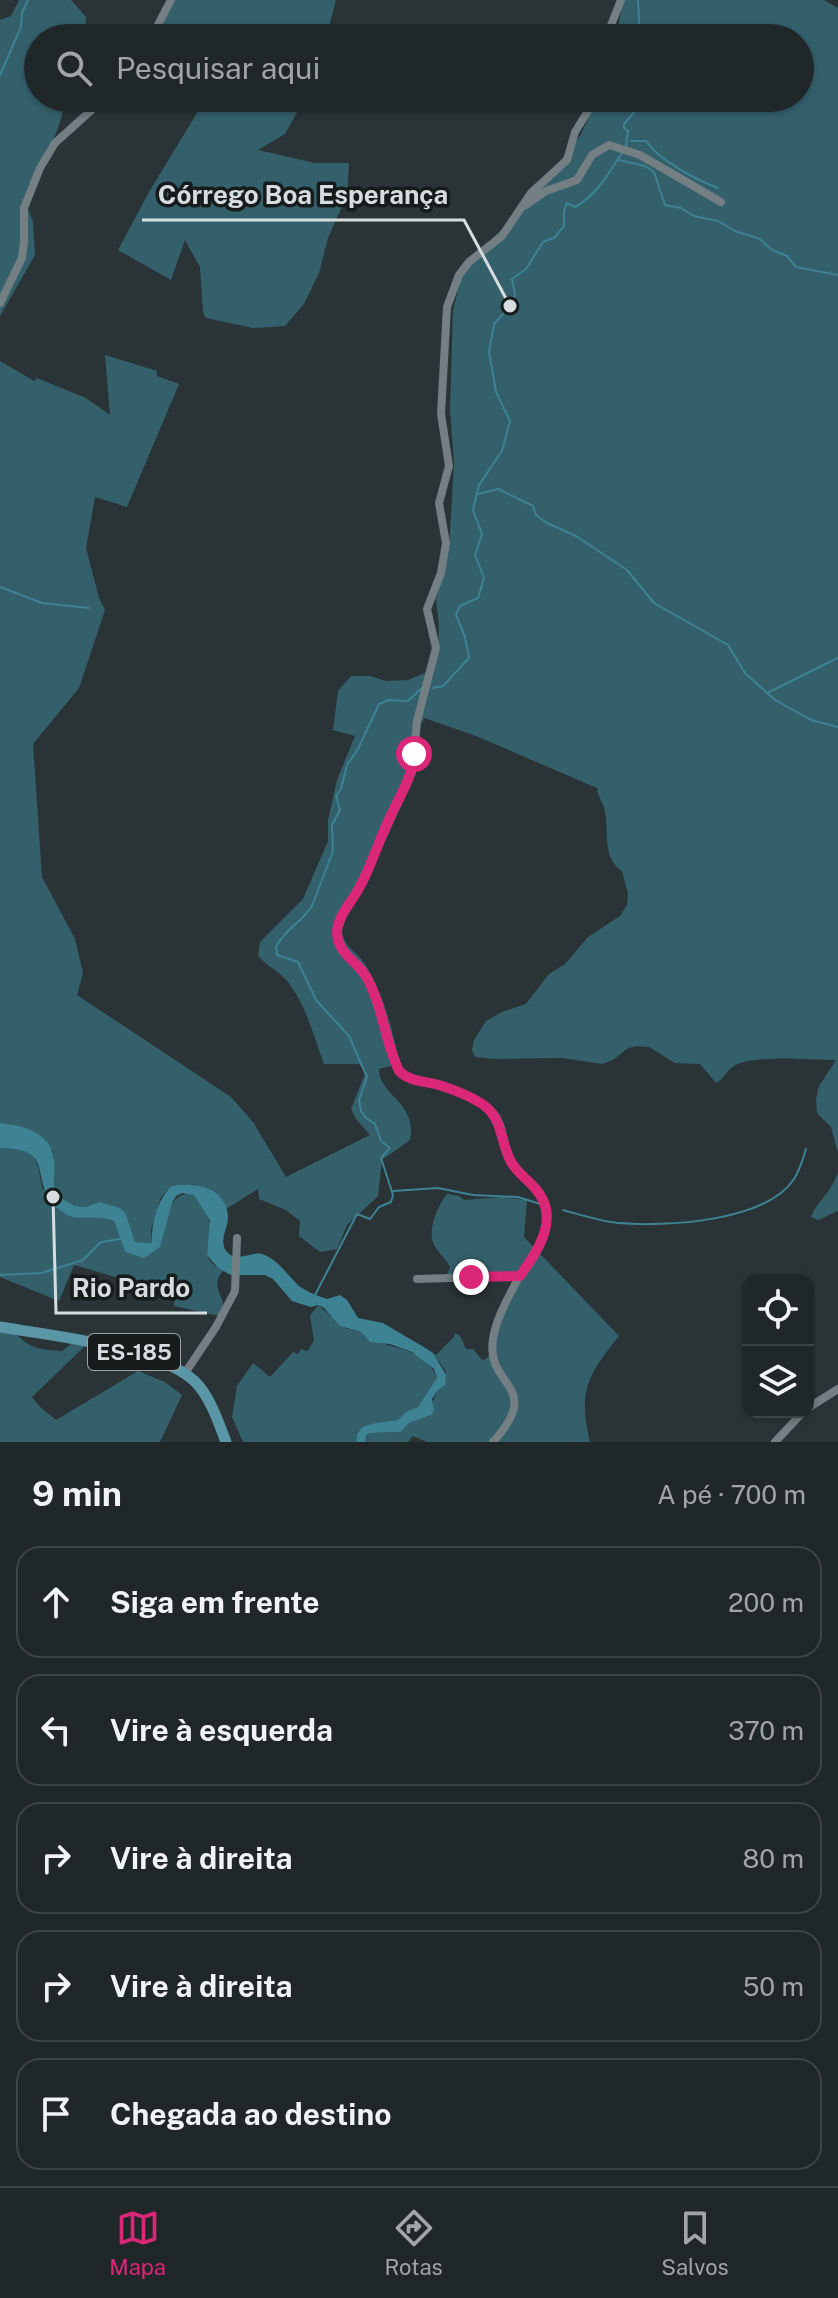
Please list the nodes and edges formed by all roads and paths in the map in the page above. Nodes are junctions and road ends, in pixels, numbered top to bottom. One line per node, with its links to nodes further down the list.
1 (171, 0): 3 (street)
2 (621, 0): 4 (street)
3 (158, 24)
4 (612, 24)
5 (89, 112): 9 (street)
6 (587, 112): 8 (street)
7 (721, 202): 8 (street)
8 (518, 209): 11 (street)
9 (0, 303)
10 (237, 1238): 14 (street)
11 (520, 1276): 12 (street); 19 (street)
12 (417, 1279)
13 (0, 1327): 14 (main road, ES-185)
14 (185, 1373): 18 (main road, ES-185)
15 (838, 1389): 16 (street)
16 (814, 1405)
17 (798, 1418): 20 (street)
18 (226, 1442)
19 (493, 1442)
20 (775, 1442)

